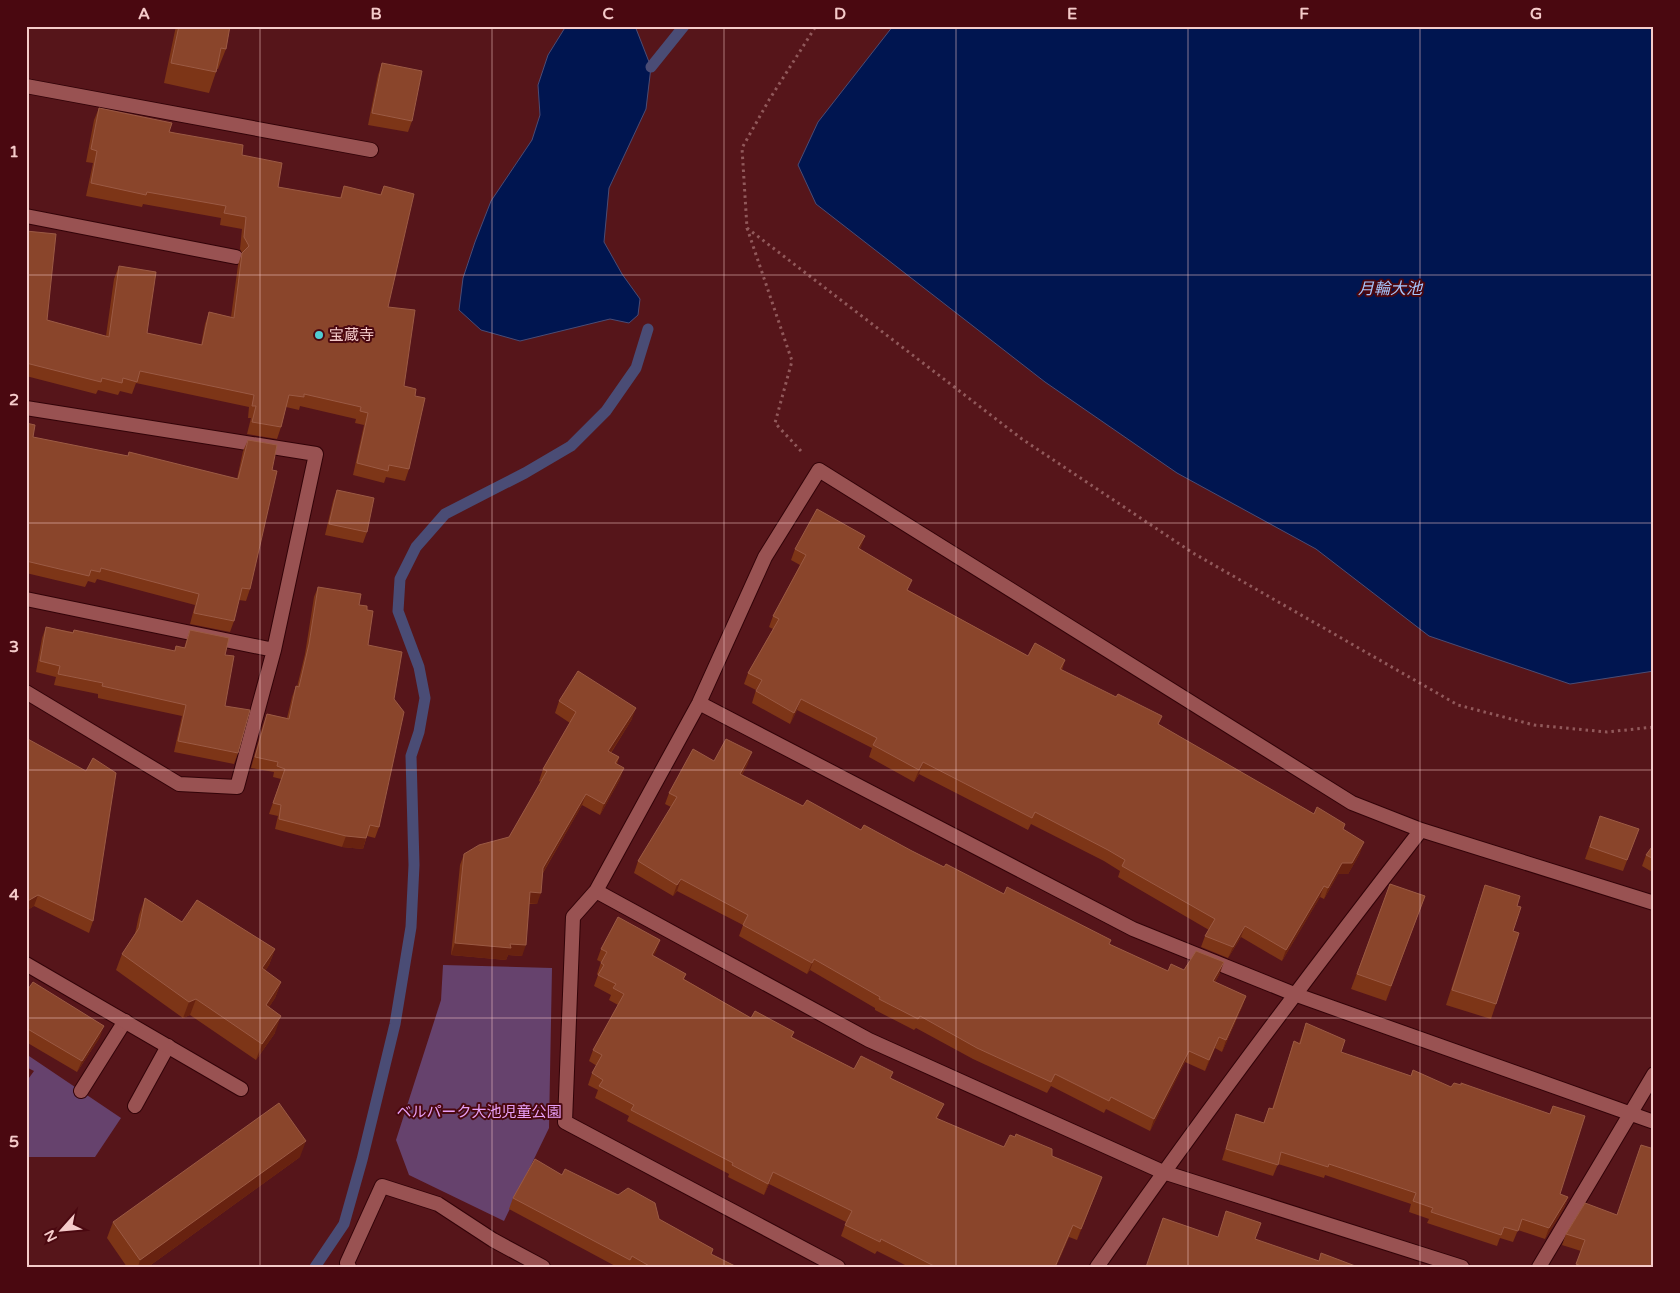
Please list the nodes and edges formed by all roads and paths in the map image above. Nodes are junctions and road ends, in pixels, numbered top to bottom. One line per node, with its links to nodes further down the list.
1 (816, 26): 5 (path)
2 (26, 86): 3 (street)
3 (371, 150)
4 (26, 216): 6 (street)
5 (747, 228): 8 (path); 13 (path)
6 (236, 256)
7 (26, 408): 10 (street)
8 (819, 470): 12 (street); 14 (street)
9 (26, 599): 10 (street)
10 (274, 650): 11 (street)
11 (26, 692)
12 (699, 703): 15 (street); 18 (street)
13 (1654, 727)
14 (1421, 830): 16 (street); 18 (street)
15 (596, 891): 27 (street); 30 (street)
16 (1654, 903)
17 (26, 964): 19 (street)
18 (1294, 994): 25 (street); 27 (street)
19 (125, 1021): 20 (street); 23 (street)
20 (168, 1046): 22 (street); 24 (street)
21 (1654, 1074): 25 (street)
22 (240, 1088)
23 (82, 1091)
24 (135, 1106)
25 (1628, 1114): 26 (street); 33 (street)
26 (1654, 1122)
27 (1163, 1172): 31 (street); 32 (street)
28 (349, 1267): 29 (street)
29 (544, 1267)
30 (838, 1267)
31 (1097, 1267)
32 (1462, 1267)
33 (1539, 1267)

